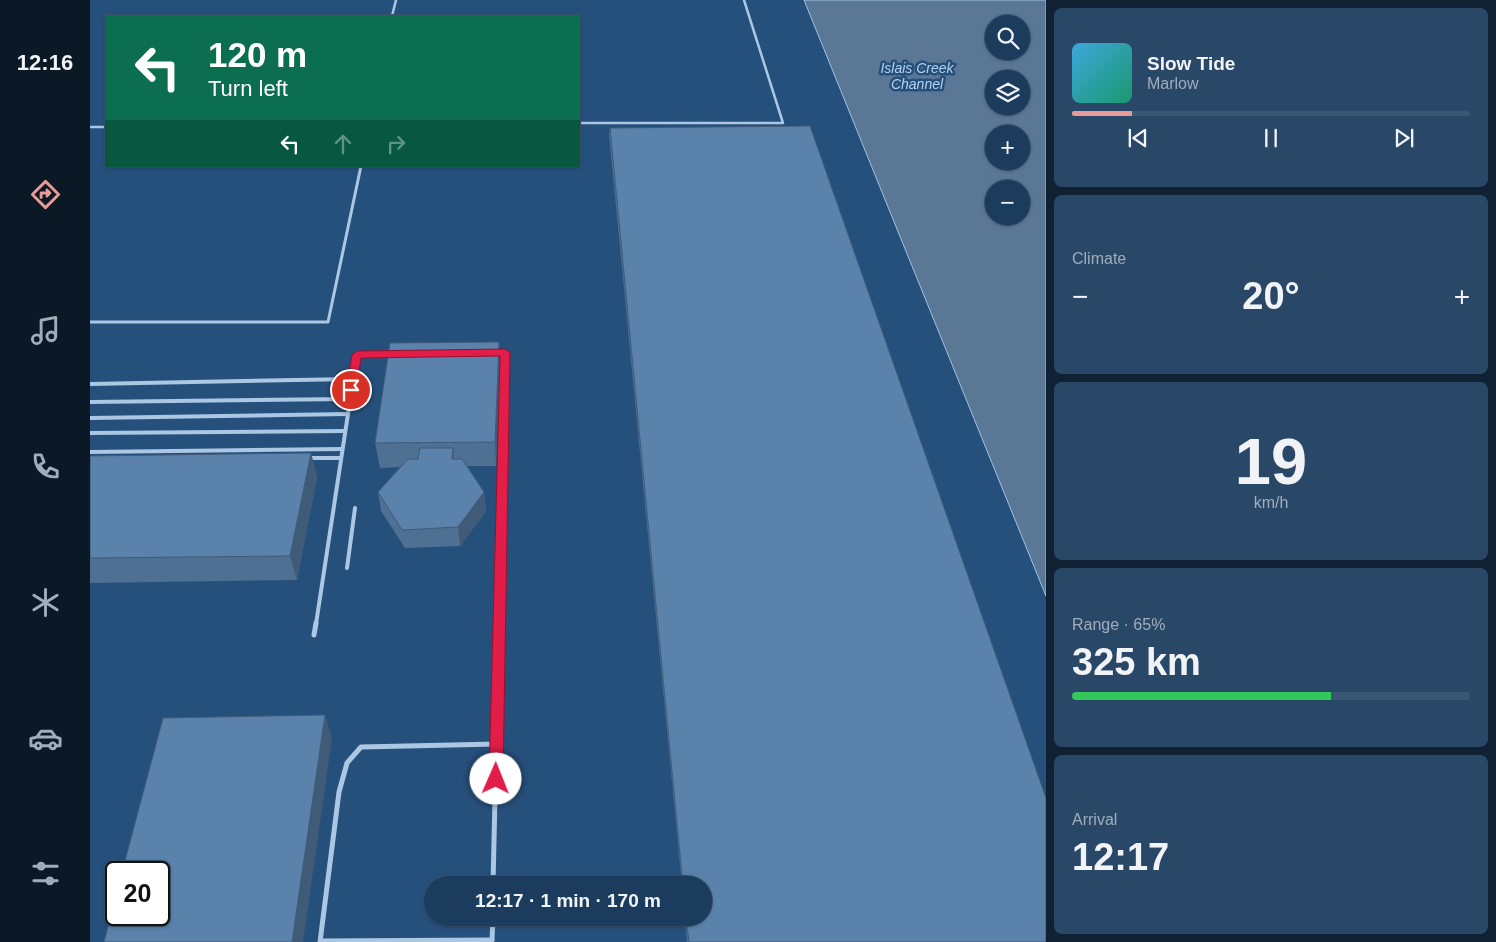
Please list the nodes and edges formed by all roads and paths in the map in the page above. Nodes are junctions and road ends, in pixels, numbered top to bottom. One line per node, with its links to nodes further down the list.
1 (396, 0): 3 (lane)
2 (744, 0): 4 (lane)
3 (392, 15)
4 (580, 123)
5 (105, 126): 6 (lane)
6 (90, 127)
7 (361, 167): 8 (lane)
8 (90, 322)
9 (486, 352): 26 (lane)
10 (396, 354): 11 (lane)
11 (352, 378): 12 (lane); 13 (lane)
12 (90, 384)
13 (349, 399): 14 (lane); 15 (lane)
14 (90, 402)
15 (347, 414): 16 (lane); 17 (lane)
16 (90, 418)
17 (344, 431): 18 (lane); 19 (lane)
18 (90, 433)
19 (342, 449): 20 (lane); 22 (lane)
20 (90, 452)
21 (302, 458): 22 (lane)
22 (341, 458): 25 (lane)
23 (355, 508): 24 (lane)
24 (347, 568)
25 (314, 635)
26 (496, 744): 27 (lane); 30 (lane)
27 (493, 876)
28 (493, 926): 29 (lane)
29 (492, 941): 30 (lane)
30 (321, 942)

